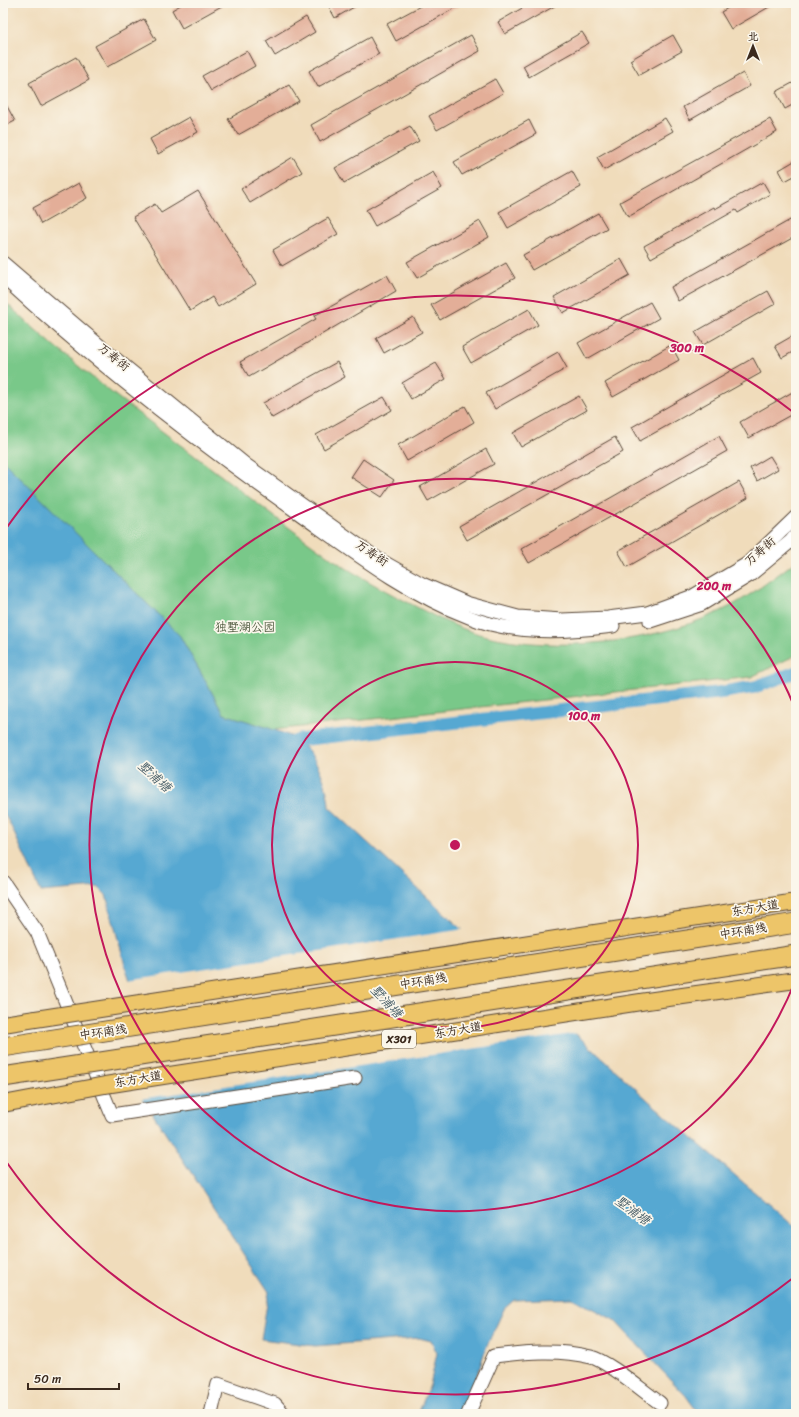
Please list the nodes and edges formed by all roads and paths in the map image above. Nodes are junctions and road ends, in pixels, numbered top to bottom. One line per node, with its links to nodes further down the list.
1 (3, 263): 3 (street, 万寿街)
2 (3, 277): 4 (street, 万寿街)
3 (796, 517)
4 (796, 535)
5 (3, 882): 13 (street)
6 (796, 902): 10 (main road, 东方大道, bridge)
7 (796, 923): 11 (highway, 中环南线, bridge)
8 (796, 955): 12 (highway, bridge)
9 (796, 980): 14 (main road, 东方大道 / X301, bridge)
10 (3, 1024)
11 (3, 1047)
12 (3, 1077)
13 (355, 1078)
14 (3, 1104)
15 (660, 1403): 18 (street)
16 (211, 1414): 17 (street)
17 (284, 1414)
18 (468, 1414)

